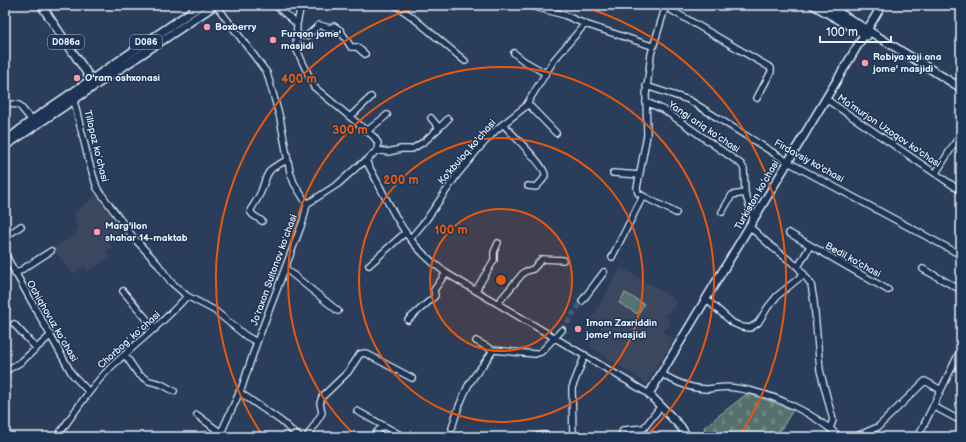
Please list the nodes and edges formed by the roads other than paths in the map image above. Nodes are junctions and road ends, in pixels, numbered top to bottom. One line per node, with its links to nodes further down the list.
1 (41, 5): 23 (main road, D086a)
2 (201, 5): 23 (main road, D086)
3 (215, 5): 23 (main road, D086); 46 (street, Joʻraxon Sultonov koʻchasi)
4 (275, 5): 14 (street)
5 (300, 5): 14 (street)
6 (399, 5): 21 (street)
7 (528, 5): 15 (street)
8 (813, 5): 16 (main road)
9 (827, 5): 16 (main road)
10 (882, 5): 16 (main road, Turkiston ko’chasi)
11 (957, 5): 13 (street)
12 (666, 6): 18 (street); 27 (street)
13 (961, 7)
14 (297, 24): 17 (street)
15 (585, 24): 18 (street); 22 (street, Ko'kbuloq ko'chasi)
16 (865, 32): 25 (main road); 28 (main road, Turkiston ko’chasi)
17 (296, 36): 20 (street); 34 (street)
18 (652, 46): 24 (street)
19 (514, 53): 22 (street)
20 (365, 54)
21 (465, 61)
22 (545, 74): 32 (street, Ko'kbuloq ko'chasi)
23 (94, 83): 30 (main road, D086); 37 (main road, D086)
24 (646, 86): 31 (street); 48 (street, Firdavsiy ko'chasi)
25 (961, 88)
26 (371, 97): 34 (street)
27 (757, 98)
28 (826, 99): 48 (main road, Turkiston ko’chasi); 50 (street, Maʼmurjon Uzoqov ko'chasi)
29 (5, 100): 37 (street)
30 (74, 100): 37 (main road, D086); 86 (street, Tillopaz koʻchasi)
31 (646, 102): 51 (street); 54 (street, Yangi ariq koʻchasi)
32 (528, 104): 38 (street, Ko'kbuloq ko'chasi); 41 (street)
33 (387, 115): 40 (street)
34 (350, 117): 40 (street)
35 (431, 118): 39 (street)
36 (448, 119): 39 (street)
37 (34, 123): 42 (main road, D086); 44 (main road, D086)
38 (503, 124): 52 (street); 66 (street, Ko'kbuloq ko'chasi)
39 (438, 128): 45 (street)
40 (367, 131): 45 (street)
41 (556, 133)
42 (5, 142)
43 (961, 142): 50 (street)
44 (5, 146)
45 (377, 150): 47 (street)
46 (288, 160): 56 (street, Joʻraxon Sultonov koʻchasi); 60 (street)
47 (366, 161): 56 (street); 63 (street)
48 (788, 162): 59 (main road, Turkiston ko’chasi); 71 (street, Firdavsiy ko'chasi)
49 (613, 173): 51 (street)
50 (936, 173): 53 (street, Maʼmurjon Uzoqov ko'chasi)
51 (639, 175): 55 (street)
52 (528, 186)
53 (961, 191)
54 (745, 192): 57 (street); 59 (street, Yangi ariq koʻchasi)
55 (643, 196): 58 (street); 72 (street)
56 (307, 204): 76 (street, Joʻraxon Sultonov koʻchasi)
57 (722, 212)
58 (676, 213)
59 (754, 220): 62 (main road, Turkiston ko’chasi)
60 (262, 221)
61 (21, 226): 65 (street)
62 (750, 227): 75 (street); 87 (main road, Turkiston ko’chasi)
63 (406, 232): 66 (street); 74 (street)
64 (789, 233): 68 (street, Bedil ko'chasi)
65 (5, 237)
66 (410, 239): 79 (street)
67 (498, 243): 83 (street)
68 (810, 246): 75 (street, Bedil ko'chasi); 84 (street, Bedil ko'chasi)
69 (51, 251): 80 (street)
70 (5, 254): 80 (street, Ochiqhovuz koʻchasi)
71 (961, 255)
72 (612, 257)
73 (563, 260): 89 (street)
74 (369, 265)
75 (798, 267): 81 (street)
76 (286, 269): 90 (street); 98 (street, Joʻraxon Sultonov koʻchasi)
77 (923, 269): 85 (street)
78 (604, 272): 88 (street)
79 (446, 273): 83 (street); 91 (street)
80 (15, 274): 95 (street, Ochiqhovuz koʻchasi)
81 (804, 274): 87 (street); 119 (street)
82 (123, 290): 93 (street)
83 (476, 290): 89 (street)
84 (888, 290)
85 (961, 290)
86 (187, 296): 93 (street, Chorbogʻ koʻchasi); 98 (street, Tillopaz koʻchasi)
87 (707, 300): 105 (main road, Turkiston ko’chasi)
88 (582, 301)
89 (498, 303): 96 (street)
90 (338, 311)
91 (408, 320)
92 (14, 324): 99 (street)
93 (155, 329): 102 (street, Chorbogʻ koʻchasi)
94 (562, 330): 96 (street)
95 (51, 335): 99 (street); 109 (street, Ochiqhovuz koʻchasi)
96 (555, 337): 101 (street); 103 (street)
97 (476, 341): 101 (street)
98 (257, 342): 110 (street, Joʻraxon Sultonov koʻchasi)
99 (36, 348): 104 (street)
100 (961, 349): 107 (street)
101 (493, 350): 118 (street)
102 (125, 355): 108 (street); 109 (street, Chorbogʻ koʻchasi)
103 (584, 356): 111 (street); 128 (street)
104 (5, 368)
105 (662, 374): 111 (main road, Turkiston ko’chasi); 119 (street)
106 (412, 378): 123 (street)
107 (941, 390): 113 (street); 132 (street)
108 (174, 391)
109 (89, 392): 121 (street, Chorbogʻ koʻchasi)
110 (239, 392): 120 (street, Joʻraxon Sultonov koʻchasi); 122 (street)
111 (649, 394): 112 (main road)
112 (661, 406): 129 (street); 130 (main road)
113 (933, 406): 116 (street); 133 (street)
114 (357, 411): 117 (street)
115 (197, 415): 120 (street)
116 (961, 421)
117 (383, 426): 124 (street); 125 (street)
118 (452, 428)
119 (830, 428): 131 (street)
120 (220, 435)
121 (57, 437)
122 (299, 437)
123 (307, 437)
124 (372, 437)
125 (404, 437)
126 (534, 437): 127 (street)
127 (557, 437)
128 (573, 437)
129 (621, 437)
130 (687, 437)
131 (840, 437)
132 (855, 437)
133 (918, 437)

